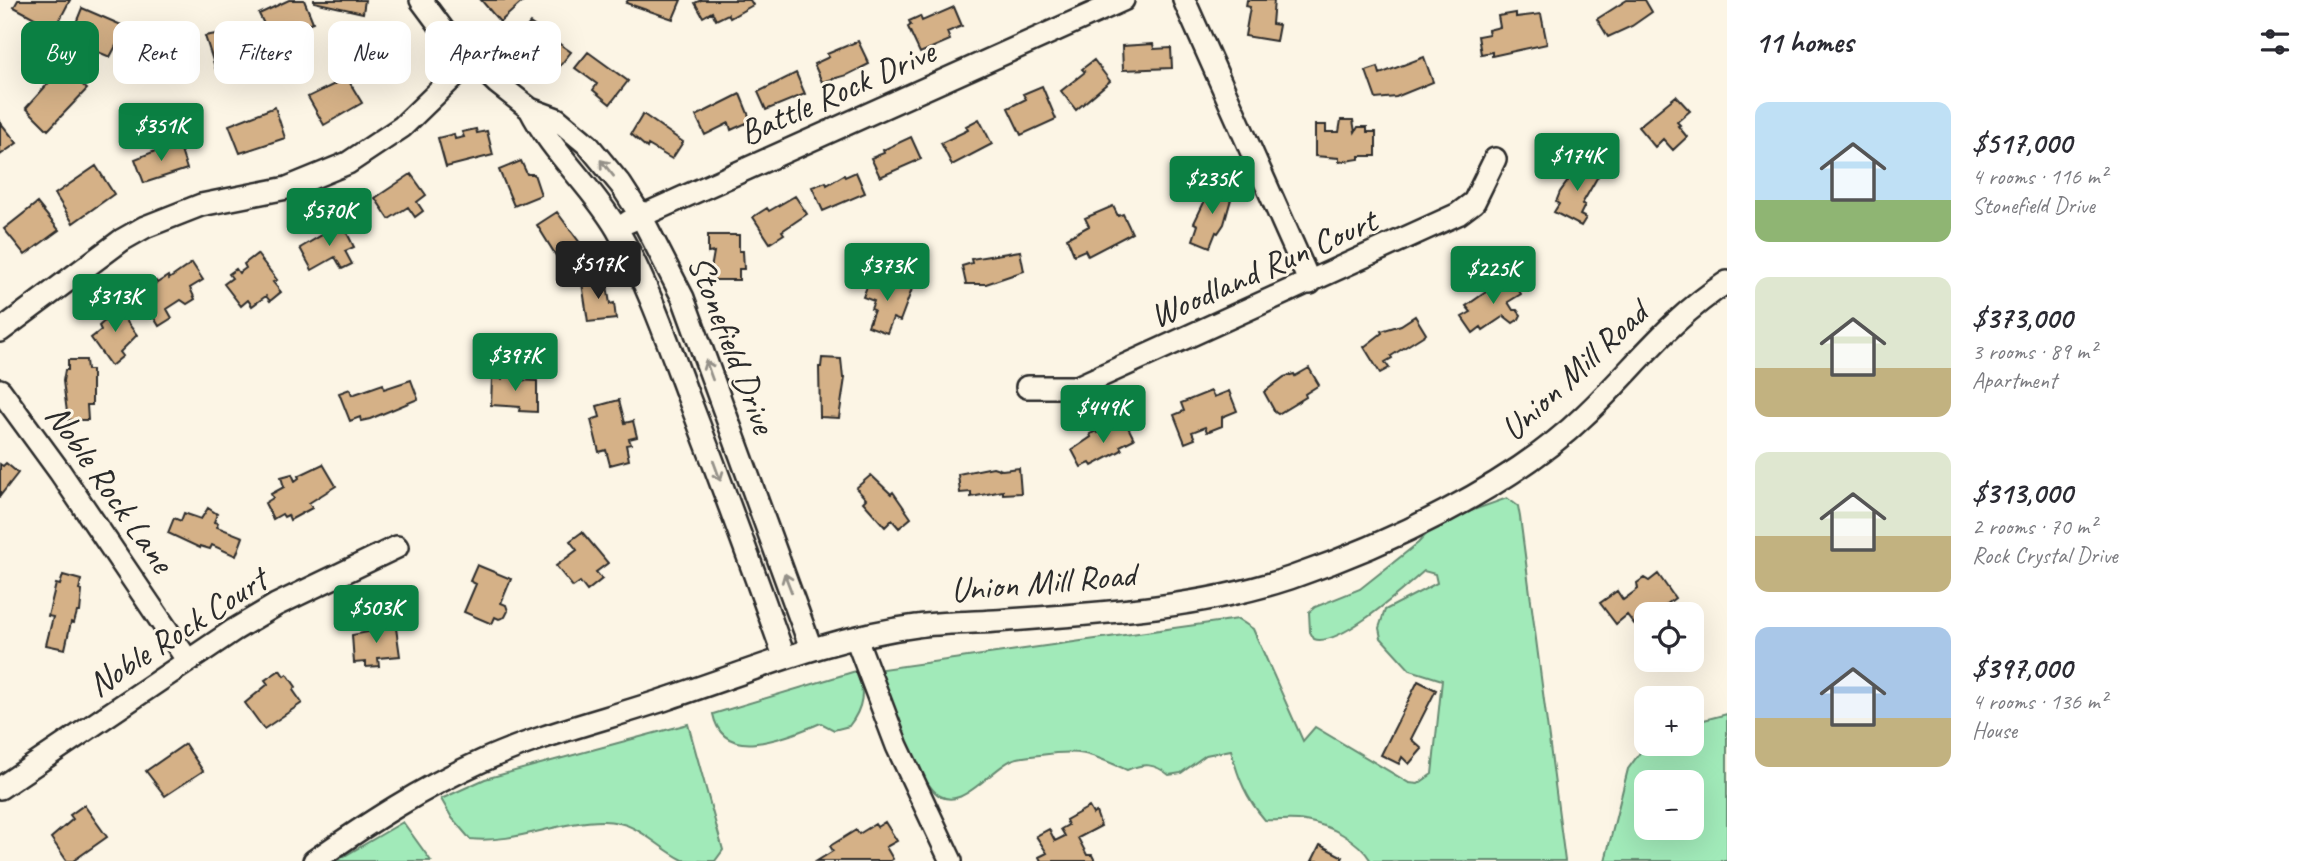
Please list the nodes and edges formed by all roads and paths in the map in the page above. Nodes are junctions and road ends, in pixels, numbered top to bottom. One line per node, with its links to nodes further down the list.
1 (421, 0): 4 (street, Stonefield Drive)
2 (1124, 0): 9 (street, Battle Rock Drive)
3 (1184, 0): 12 (street)
4 (437, 21)
5 (446, 84): 13 (street)
6 (500, 84): 7 (street, Stonefield Drive)
7 (530, 109): 9 (street, Stonefield Drive, one-way to 7); 10 (street, Stonefield Drive)
8 (1495, 159): 12 (street, Woodland Run Court)
9 (641, 216): 10 (street, Battle Rock Drive); 18 (street, Stonefield Drive, one-way to 9)
10 (617, 228): 19 (street, Stonefield Drive, one-way to 19)
11 (1727, 282): 17 (street, Union Mill Road)
12 (1310, 283): 14 (street, Woodland Run Court)
13 (0, 331)
14 (1027, 387)
15 (0, 390): 20 (street, Noble Rock Lane)
16 (397, 547): 20 (street, Noble Rock Court)
17 (856, 638): 18 (street, Union Mill Road); 23 (street)
18 (811, 648): 19 (street, Union Mill Road)
19 (784, 656): 22 (street, Union Mill Road)
20 (188, 661): 21 (street, Noble Rock Court)
21 (0, 788)
22 (314, 861)
23 (951, 861)

